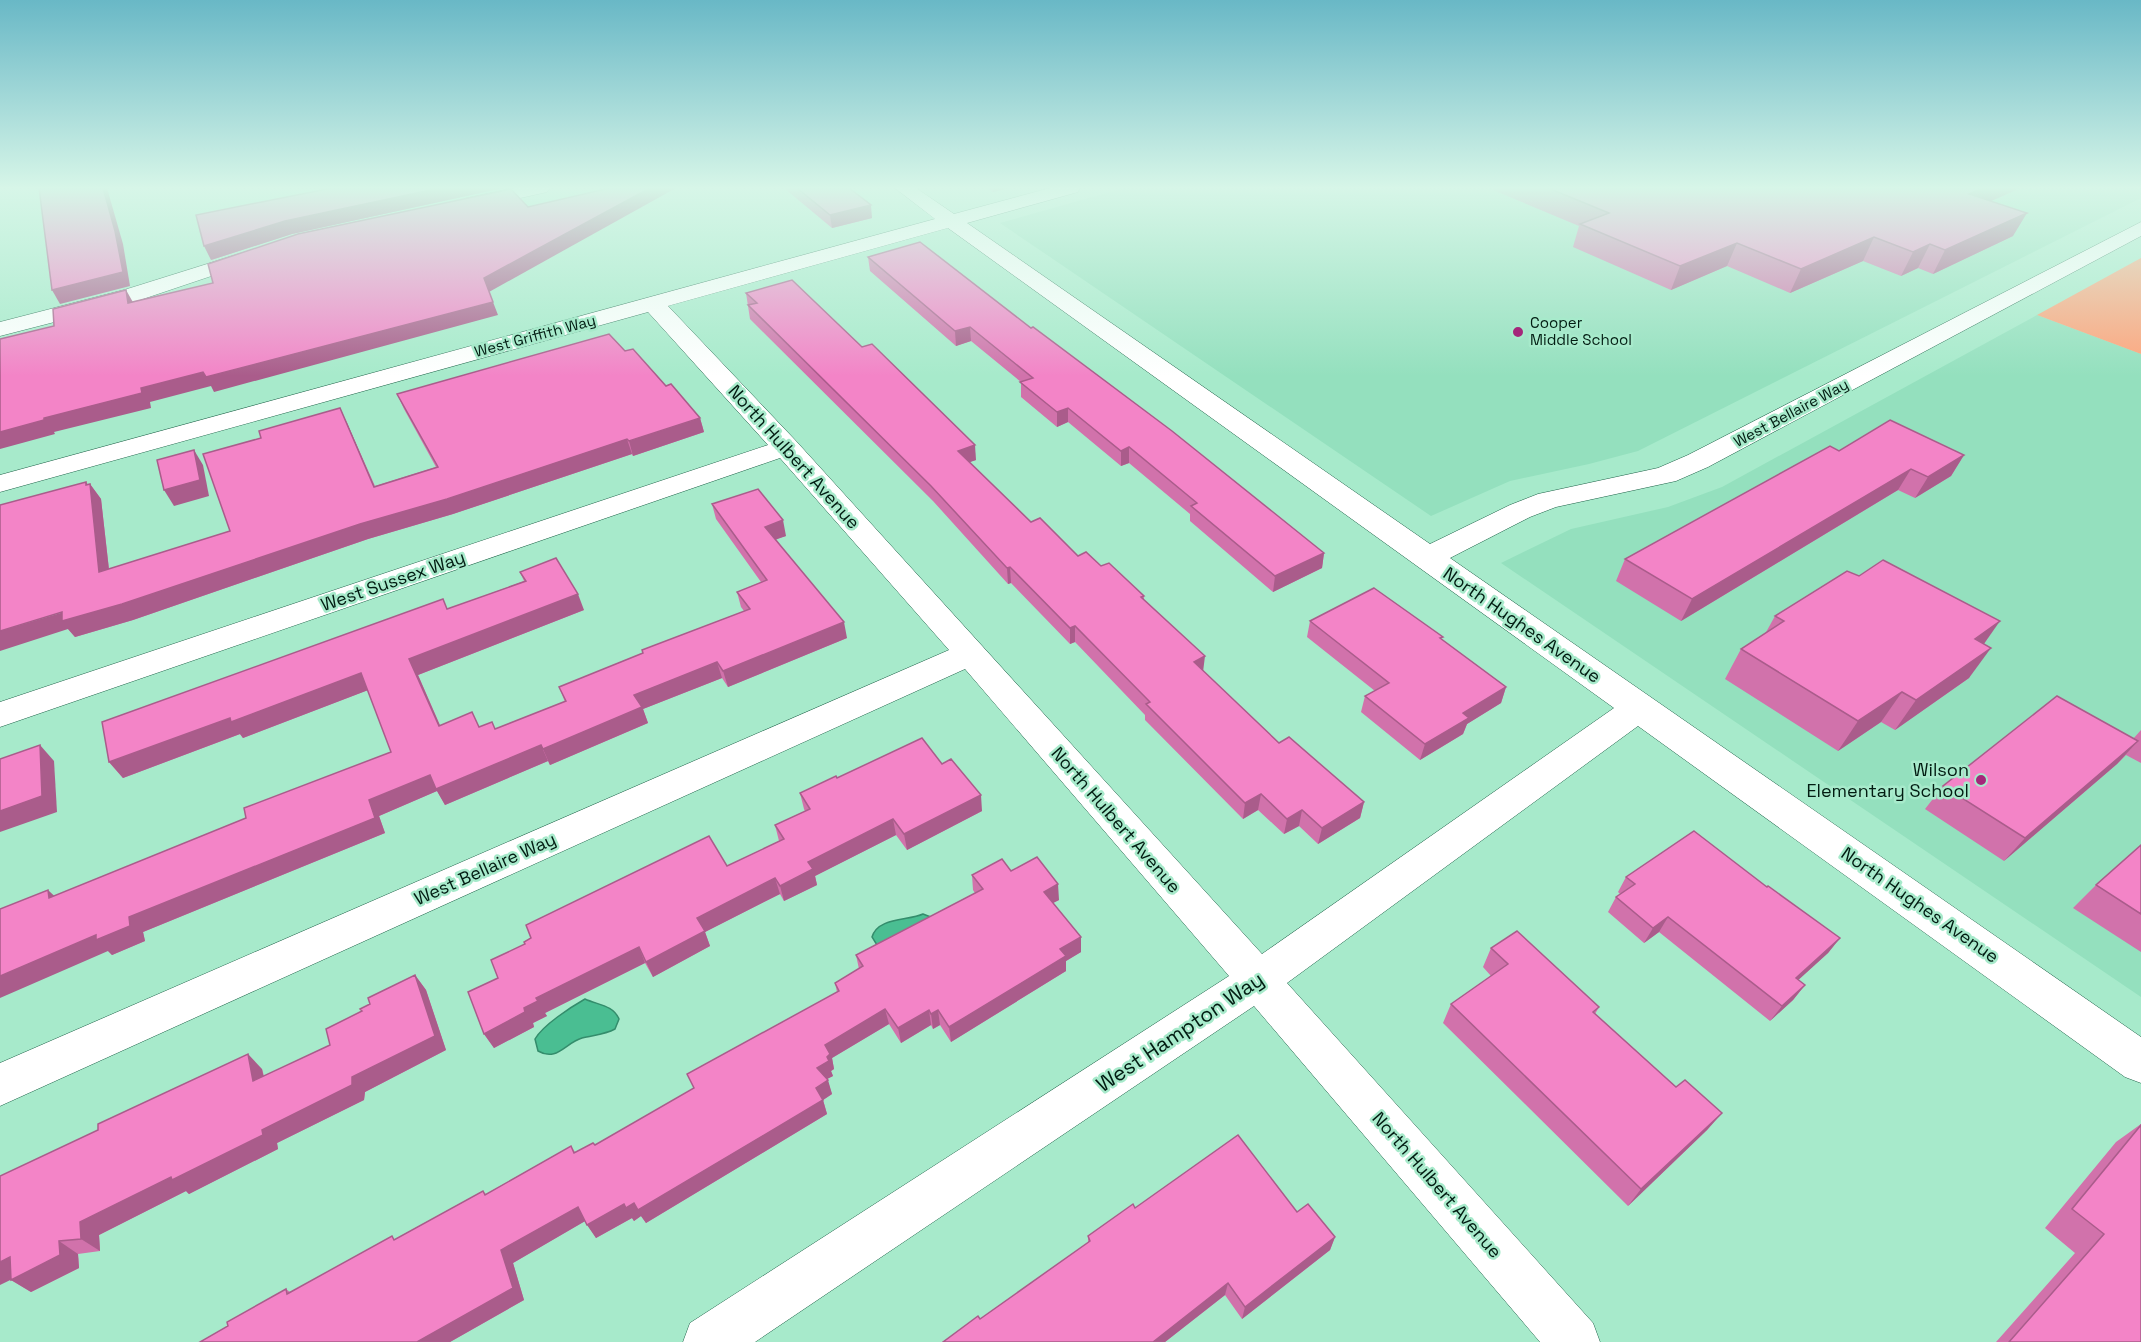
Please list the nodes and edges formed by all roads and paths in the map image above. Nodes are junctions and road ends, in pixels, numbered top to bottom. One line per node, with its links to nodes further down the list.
1 (843, 251): 5 (street, West Griffith Way)
2 (993, 251): 9 (street, North Hughes Avenue)
3 (2098, 251): 9 (street, West Bellaire Way)
4 (266, 252): 6 (street)
5 (652, 303): 7 (street, North Hulbert Avenue); 8 (street, West Griffith Way)
6 (0, 329)
7 (787, 447): 10 (street, North Hulbert Avenue); 12 (street, West Sussex Way)
8 (0, 484)
9 (1426, 558): 11 (street, North Hughes Avenue)
10 (971, 653): 13 (street, North Hulbert Avenue); 15 (street, West Bellaire Way)
11 (1640, 707): 13 (street, West Hampton Way); 14 (street, North Hughes Avenue)
12 (0, 714)
13 (1257, 981): 16 (street, West Hampton Way); 17 (street, North Hulbert Avenue)
14 (2141, 1062)
15 (0, 1084)
16 (709, 1342)
17 (1574, 1342)

